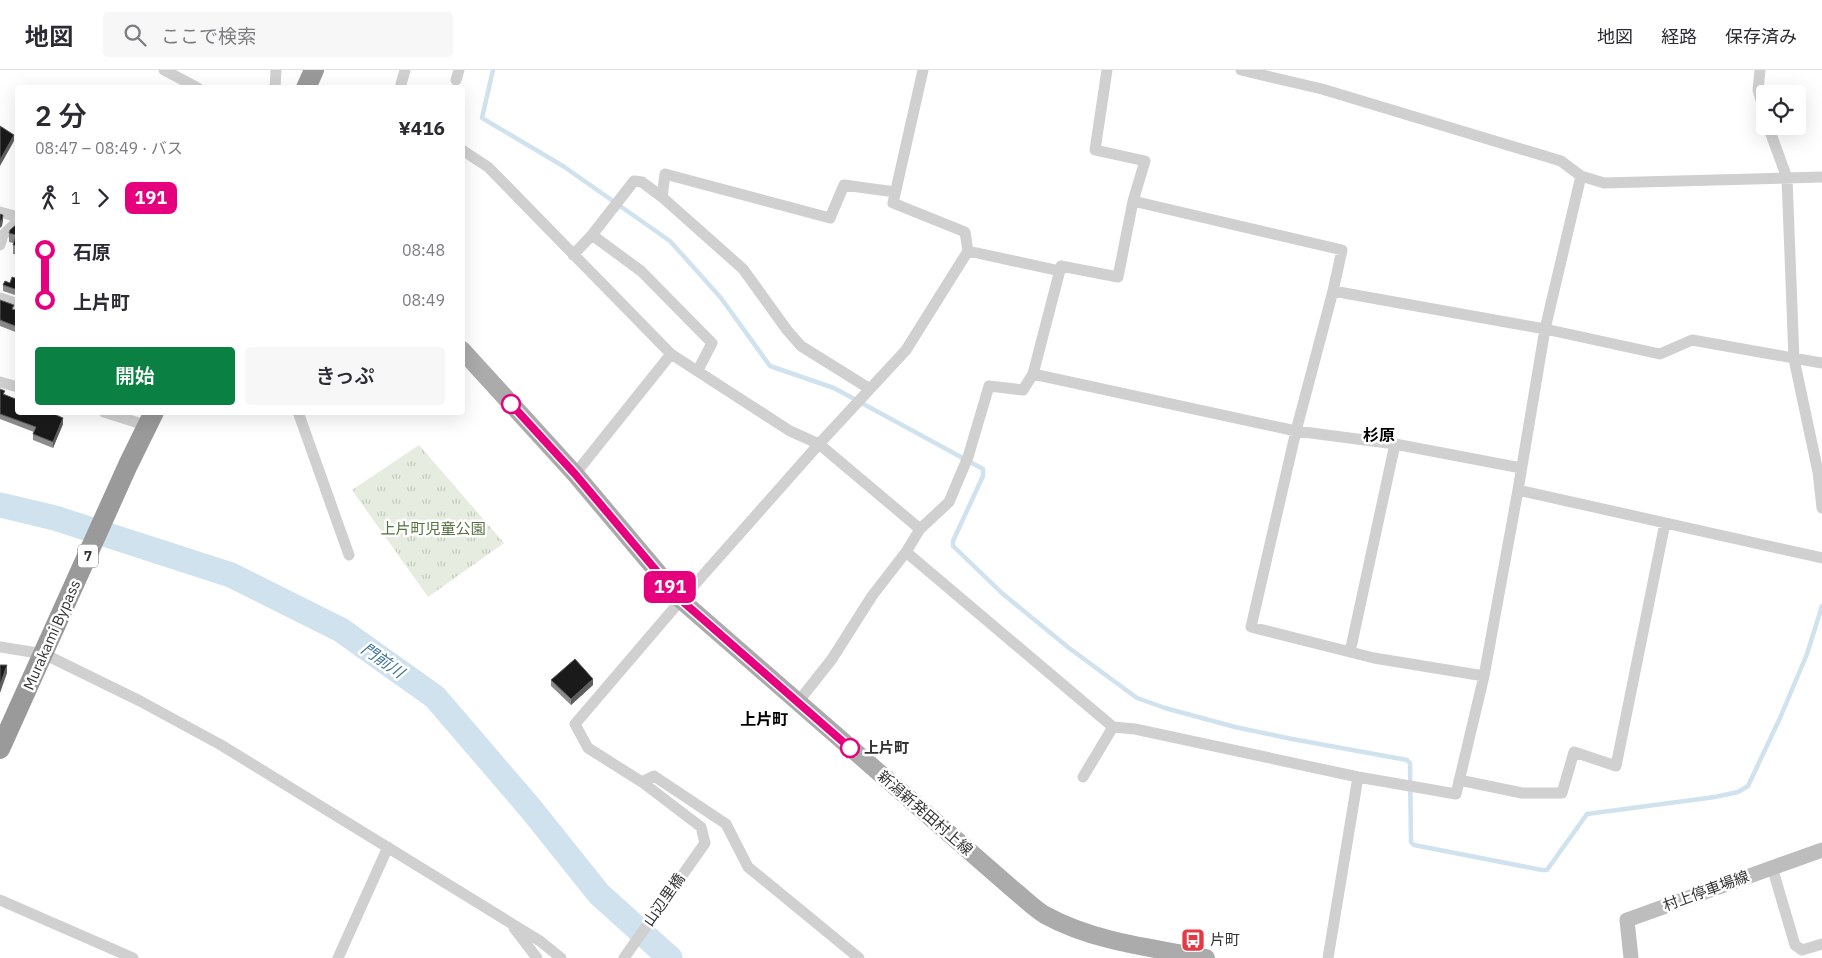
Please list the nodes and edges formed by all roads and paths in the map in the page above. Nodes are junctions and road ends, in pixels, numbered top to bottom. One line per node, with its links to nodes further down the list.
1 (164, 70): 8 (street)
2 (276, 70): 9 (street)
3 (405, 70): 10 (street)
4 (923, 70): 17 (street)
5 (1107, 70): 19 (street)
6 (1241, 70): 14 (street)
7 (1760, 70): 11 (street)
8 (192, 85)
9 (276, 85)
10 (401, 85)
11 (1758, 85)
12 (1771, 135): 16 (street)
13 (465, 152): 26 (street)
14 (1581, 176): 16 (street); 31 (street)
15 (1822, 177): 16 (street)
16 (1787, 178): 34 (street)
17 (895, 192): 18 (street); 25 (street)
18 (662, 197): 23 (street); 40 (street)
19 (1133, 201): 27 (street); 28 (street)
20 (0, 212): 21 (street)
21 (15, 216)
22 (15, 224): 24 (street)
23 (592, 236): 26 (street); 36 (street)
24 (0, 245)
25 (968, 251): 27 (street); 40 (street)
26 (573, 255): 33 (street)
27 (1060, 271): 37 (street)
28 (1333, 291): 31 (street); 44 (street)
29 (0, 298): 30 (street)
30 (15, 303)
31 (1545, 329): 34 (street); 47 (street)
32 (465, 353): 49 (main road, 新潟新発田村上線)
33 (671, 354): 36 (street); 49 (street)
34 (1794, 359): 35 (street); 48 (street)
35 (1822, 363)
36 (698, 370): 45 (street)
37 (1032, 374): 44 (street); 53 (street)
38 (0, 382): 39 (street)
39 (15, 386)
40 (870, 389): 45 (street)
41 (124, 415): 43 (street)
42 (299, 415): 55 (street)
43 (151, 419): 59 (highway, Murakami Bypass / 7)
44 (1296, 431): 46 (street); 60 (street)
45 (819, 444): 53 (street); 57 (street)
46 (1395, 444): 47 (street); 60 (street)
47 (1521, 468): 50 (street)
48 (1820, 472): 51 (street)
49 (575, 474): 57 (main road, 新潟新発田村上線)
50 (1518, 490): 52 (street); 61 (street)
51 (1822, 508)
52 (1665, 523): 56 (street); 67 (street)
53 (920, 529): 54 (street)
54 (906, 552): 62 (street); 63 (street)
55 (349, 555)
56 (1822, 558)
57 (681, 600): 62 (main road, 新潟新発田村上線); 68 (street)
58 (0, 647): 59 (street)
59 (46, 650): 64 (highway, Murakami Bypass / 7); 69 (street)
60 (1350, 652): 61 (street)
61 (1484, 676): 67 (street)
62 (798, 702): 81 (main road, 新潟新発田村上線)
63 (1113, 726): 65 (street); 66 (street)
64 (0, 749)
65 (1083, 777)
66 (1358, 777): 67 (street); 82 (street)
67 (1459, 780)
68 (642, 782): 79 (street, 山辺里橋); 80 (street)
69 (388, 847): 73 (street); 76 (street)
70 (1822, 850): 71 (main road, 村上停車場線)
71 (1772, 867): 74 (street); 83 (main road, 村上停車場線)
72 (0, 900): 75 (street)
73 (509, 922): 77 (street); 78 (street)
74 (1822, 944)
75 (133, 958)
76 (338, 958)
77 (537, 958)
78 (561, 958)
79 (624, 958)
80 (859, 958)
81 (1206, 958)
82 (1328, 958)
83 (1631, 958)

